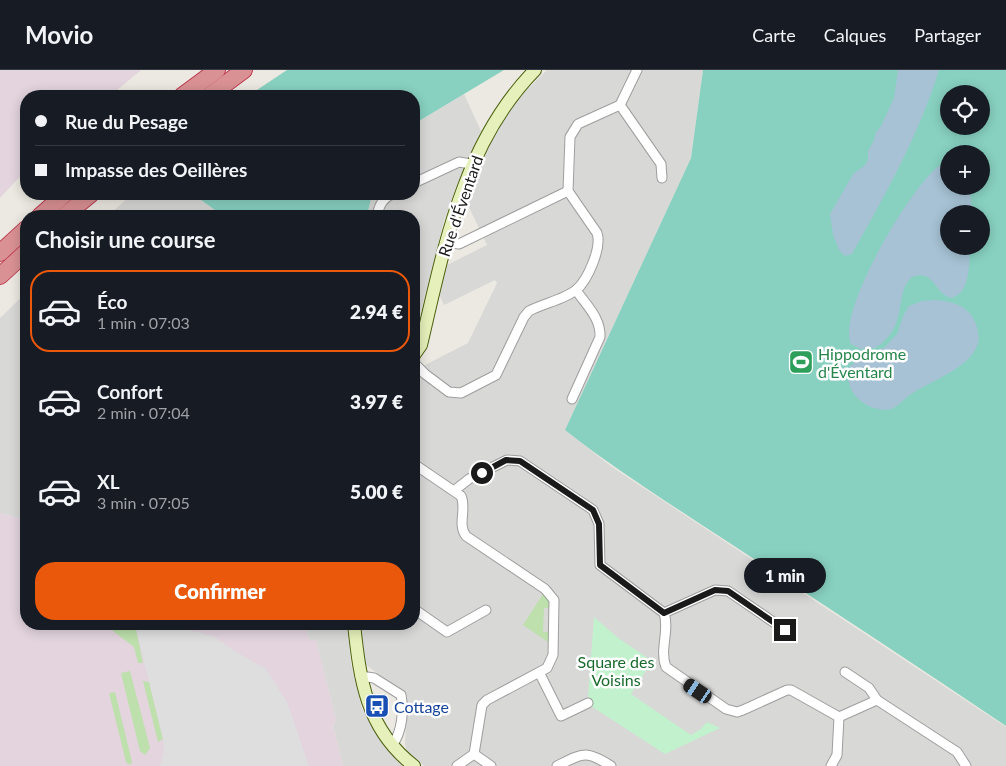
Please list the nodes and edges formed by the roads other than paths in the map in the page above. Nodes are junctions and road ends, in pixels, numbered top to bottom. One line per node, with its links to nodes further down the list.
1 (217, 70): 5 (highway)
2 (244, 70): 6 (highway)
3 (535, 70): 8 (street, Rue d'Éventard)
4 (637, 70): 7 (street)
5 (190, 90)
6 (217, 90)
7 (620, 105): 9 (street); 11 (street)
8 (472, 164): 10 (street); 17 (street, Rue d'Éventard)
9 (662, 178)
10 (420, 180)
11 (568, 191): 17 (street); 21 (street)
12 (58, 200): 14 (highway)
13 (84, 200): 15 (highway)
14 (47, 210)
15 (71, 210)
16 (20, 235): 18 (highway)
17 (446, 242): 22 (street, Rue d'Éventard)
18 (0, 254)
19 (20, 258): 20 (highway)
20 (0, 276)
21 (576, 290): 23 (street); 24 (street)
22 (420, 345)
23 (420, 370)
24 (572, 399)
25 (420, 468): 26 (street)
26 (455, 490): 29 (street); 33 (street)
27 (486, 610): 28 (street)
28 (420, 613)
29 (664, 613): 31 (street); 37 (street)
30 (355, 630): 34 (street)
31 (785, 630)
32 (845, 672): 35 (street)
33 (540, 674): 36 (street); 39 (street)
34 (360, 676): 38 (street); 38 (street)
35 (877, 700): 37 (street); 46 (street)
36 (588, 703)
37 (839, 717): 45 (street)
38 (393, 744): 40 (street)
39 (474, 754): 41 (street); 42 (street)
40 (414, 766)
41 (457, 766)
42 (492, 766)
43 (557, 766): 44 (street)
44 (611, 766)
45 (831, 766)
46 (966, 766)

